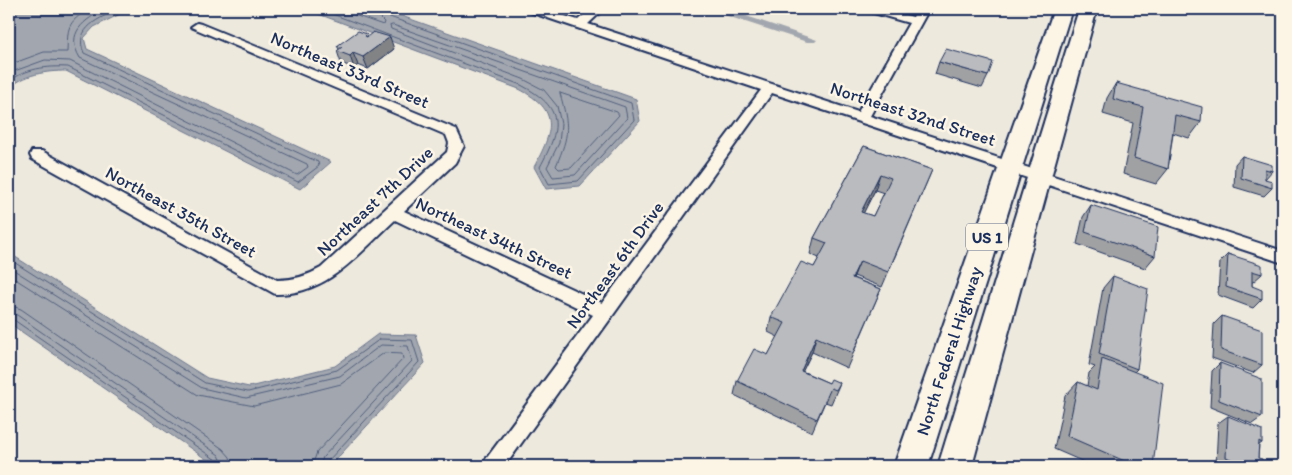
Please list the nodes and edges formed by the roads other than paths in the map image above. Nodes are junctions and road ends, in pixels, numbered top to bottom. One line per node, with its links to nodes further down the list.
1 (531, 9): 8 (street, Northeast 32nd Street)
2 (598, 9): 8 (street)
3 (870, 9): 7 (street)
4 (923, 9): 7 (street)
5 (1063, 9): 14 (main road, North Federal Highway / US 1)
6 (1088, 9): 15 (main road, North Federal Highway / US 1)
7 (916, 21): 11 (street)
8 (580, 25): 10 (street, Northeast 32nd Street)
9 (197, 27): 12 (street, Northeast 33rd Street)
10 (770, 87): 11 (street, Northeast 32nd Street); 19 (street, Northeast 6th Drive)
11 (862, 118): 14 (street, Northeast 32nd Street)
12 (457, 140): 16 (street, Northeast 7th Drive)
13 (37, 155): 18 (street, Northeast 35th Street)
14 (1010, 167): 15 (street, Northeast 32nd Street); 21 (main road, North Federal Highway / US 1)
15 (1040, 177): 17 (street, Northeast 32nd Street); 22 (main road, North Federal Highway / US 1)
16 (393, 212): 18 (street, Northeast 7th Drive); 19 (street, Northeast 34th Street)
17 (1283, 257)
18 (311, 283)
19 (605, 313): 20 (street, Northeast 6th Drive)
20 (493, 466)
21 (911, 466)
22 (955, 466)

